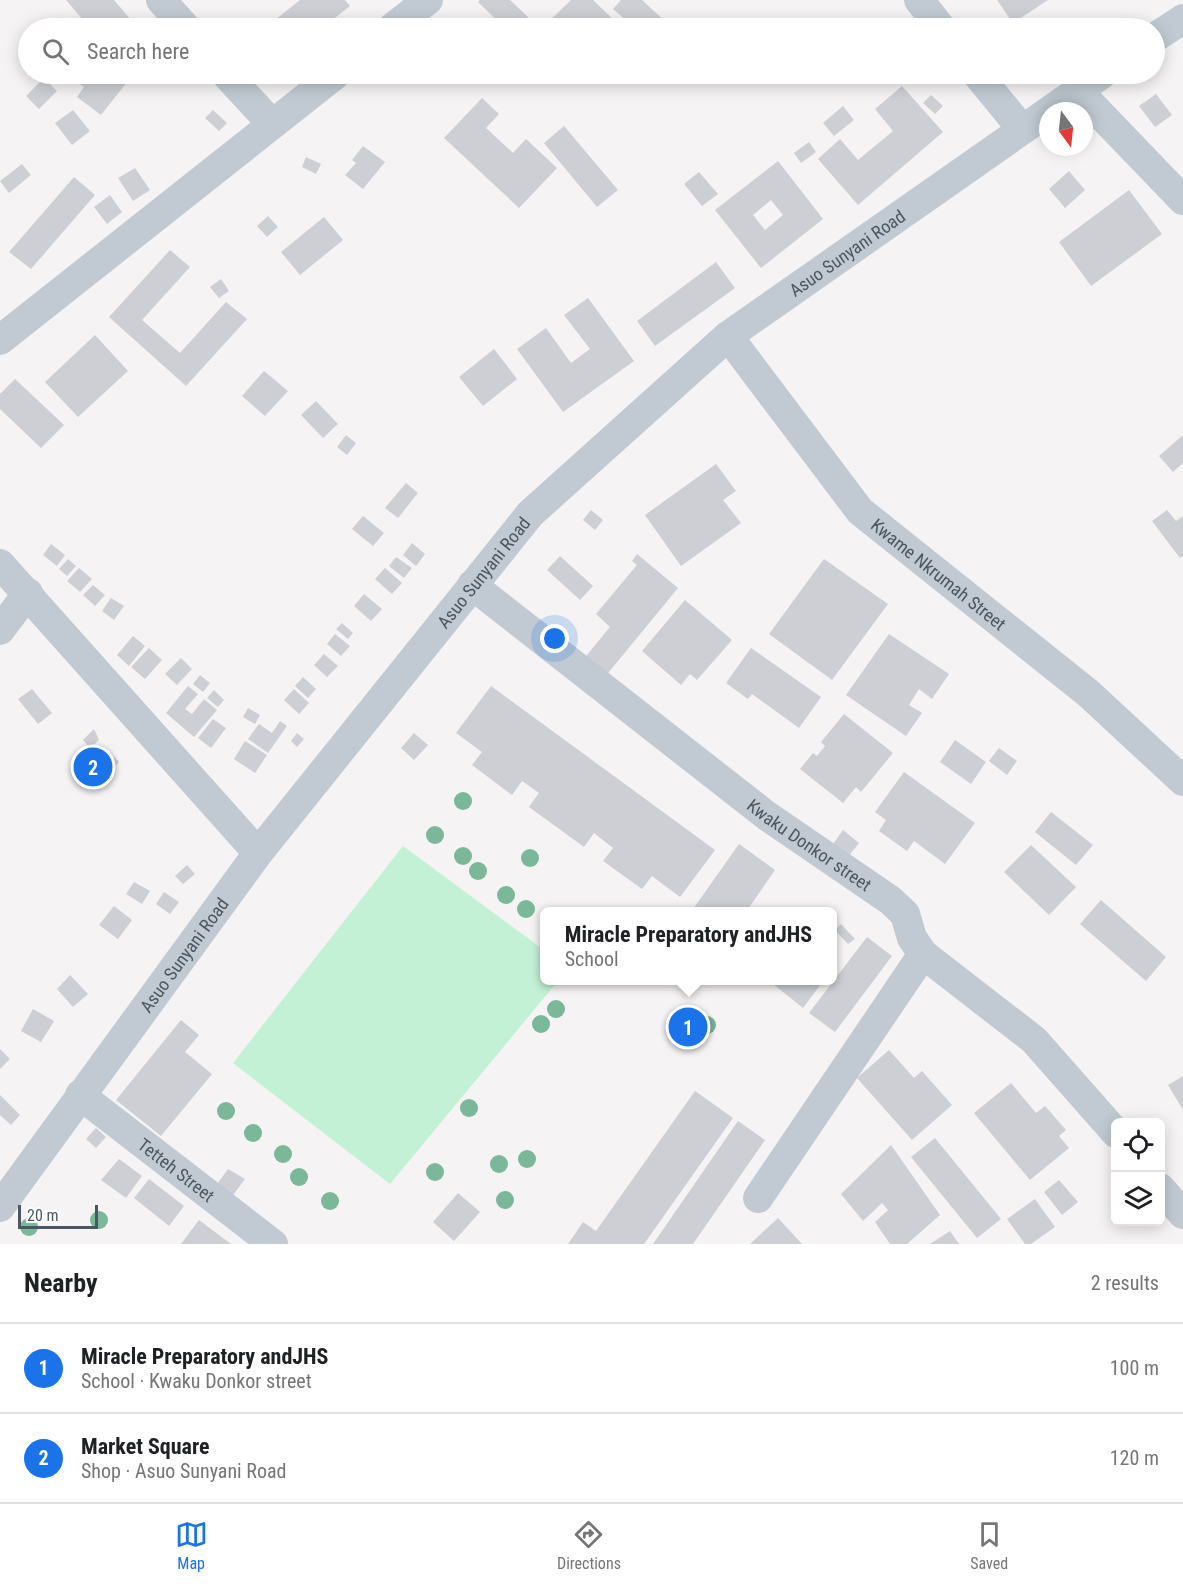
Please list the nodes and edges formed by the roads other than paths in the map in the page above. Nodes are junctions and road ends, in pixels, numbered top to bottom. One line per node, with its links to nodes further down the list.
1 (161, 0): 4 (street)
2 (428, 0): 5 (street)
3 (919, 0): 6 (street)
4 (177, 18)
5 (405, 18)
6 (933, 18)
7 (1183, 19): 8 (street)
8 (1165, 31)
9 (235, 84): 14 (street)
10 (323, 84): 14 (street)
11 (985, 84): 15 (street)
12 (1086, 84): 13 (street, Asuo Sunyani Road)
13 (1077, 90): 15 (street, Asuo Sunyani Road); 16 (street)
14 (272, 124): 18 (street)
15 (1022, 129): 17 (street, Asuo Sunyani Road)
16 (1183, 200)
17 (728, 336): 20 (street, Asuo Sunyani Road); 23 (street, Kwame Nkrumah Street)
18 (0, 340)
19 (0, 564): 21 (street)
20 (472, 585): 24 (street, Asuo Sunyani Road); 25 (street, Kwaku Donkor street)
21 (28, 593): 22 (street); 24 (street)
22 (0, 630)
23 (1183, 781)
24 (258, 853): 26 (street, Asuo Sunyani Road)
25 (923, 954): 27 (street, Kwaku Donkor street); 29 (street)
26 (80, 1095): 30 (street, Asuo Sunyani Road); 32 (street, Tetteh Street)
27 (1111, 1128)
28 (1165, 1193): 31 (street)
29 (758, 1198)
30 (0, 1207)
31 (1183, 1214)
32 (273, 1244)

